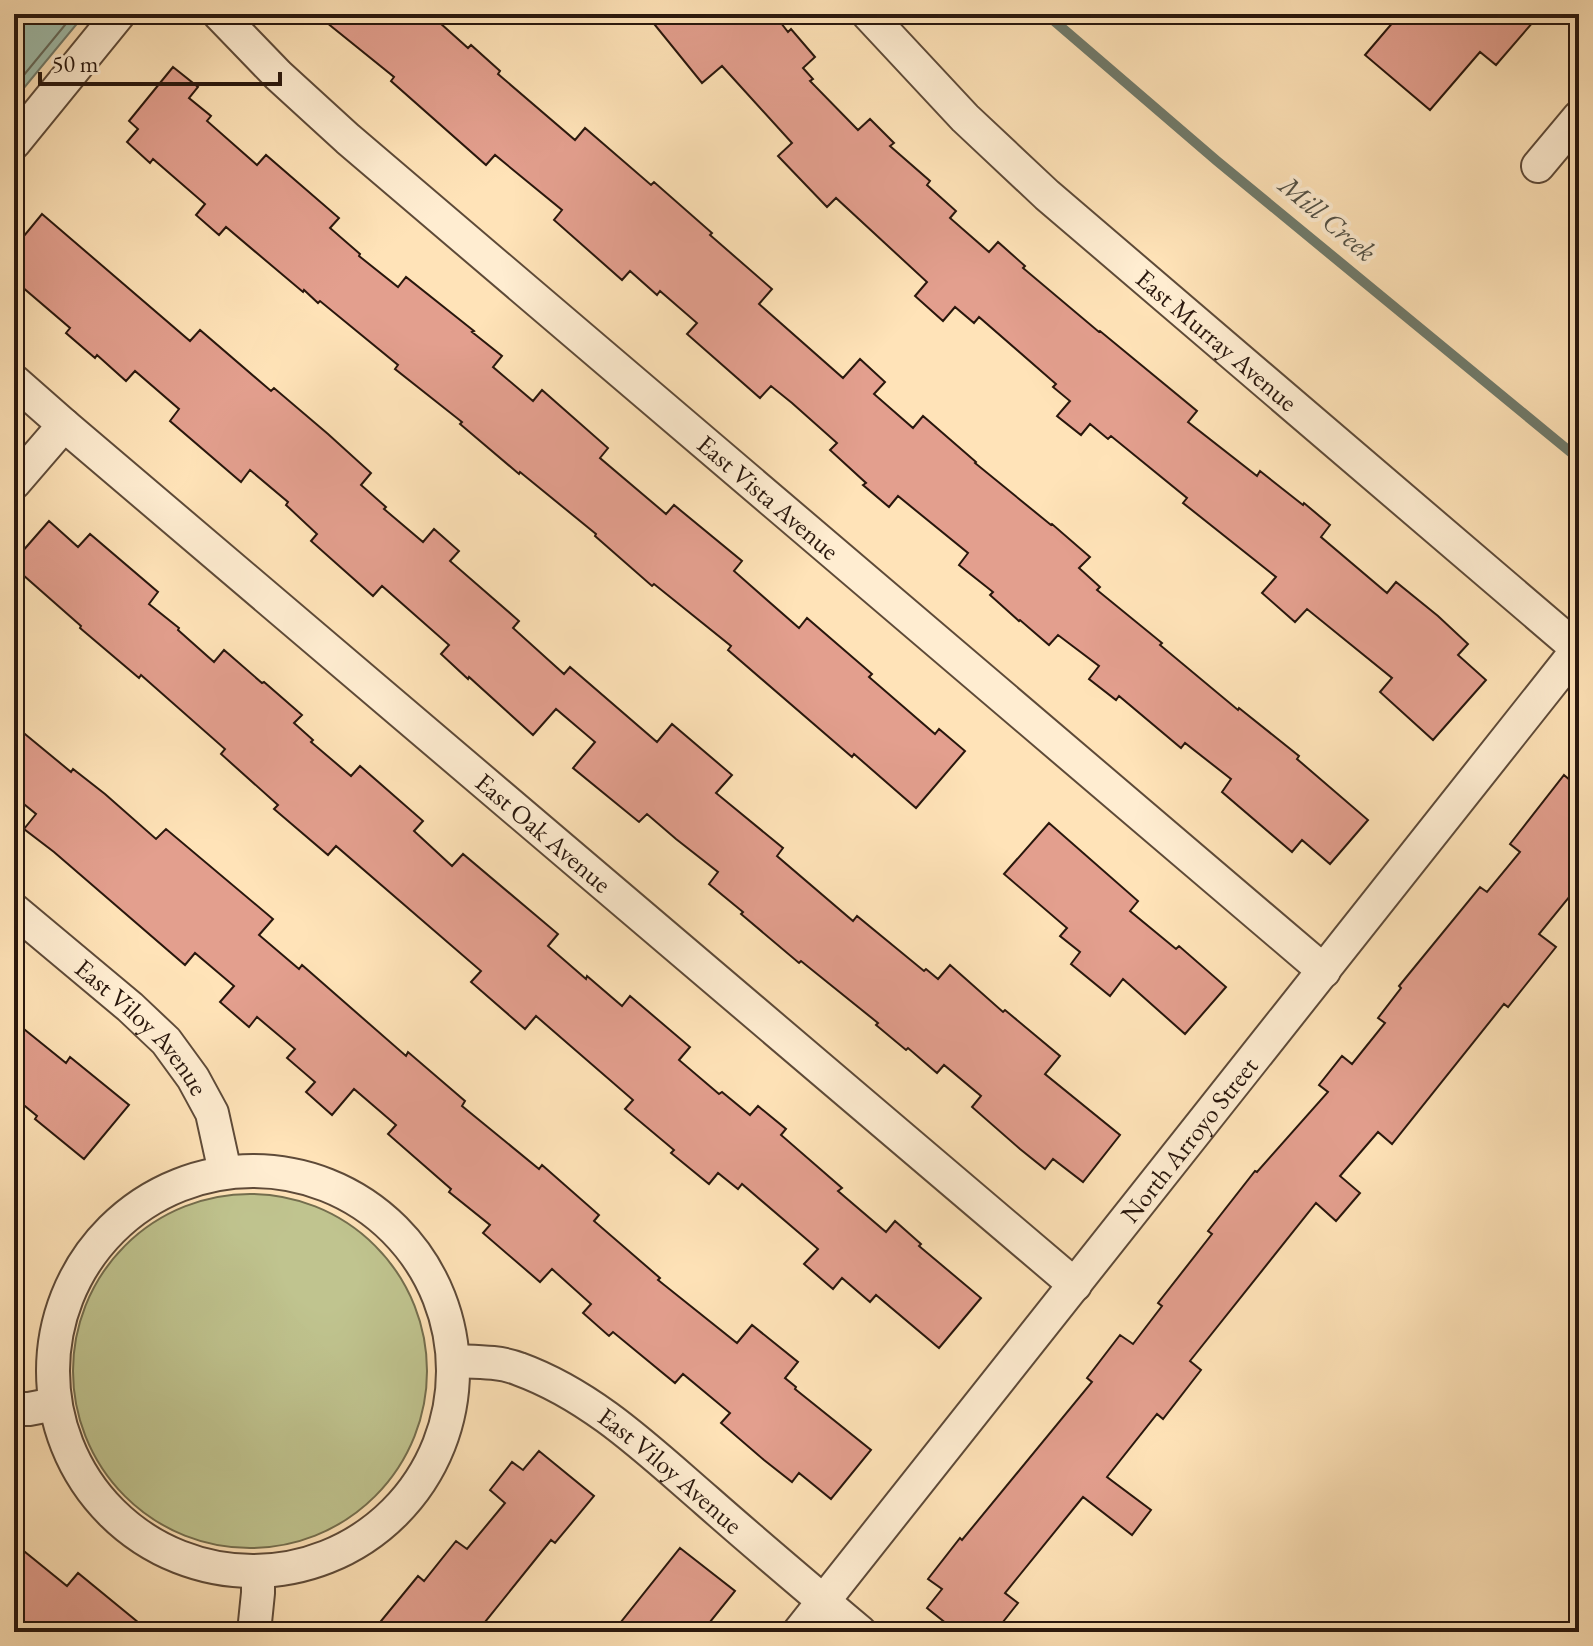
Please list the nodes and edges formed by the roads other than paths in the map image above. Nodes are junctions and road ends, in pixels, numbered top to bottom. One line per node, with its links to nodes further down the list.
1 (119, 14): 5 (street)
2 (219, 14): 12 (street, East Vista Avenue)
3 (868, 14): 10 (street, East Murray Avenue)
4 (1579, 117): 6 (street)
5 (14, 143)
6 (1538, 166)
7 (14, 381): 8 (street, East Oak Avenue)
8 (64, 425): 9 (street); 14 (street, East Oak Avenue)
9 (14, 483)
10 (1578, 649): 12 (street, North Arroyo Street)
11 (14, 910): 13 (street, East Viloy Avenue)
12 (1324, 971): 14 (street, North Arroyo Street)
13 (225, 1172): 15 (street); 16 (street)
14 (1075, 1285): 19 (street, North Arroyo Street)
15 (453, 1361): 18 (street); 19 (street, East Viloy Avenue)
16 (55, 1404): 17 (street); 18 (street)
17 (14, 1409)
18 (258, 1573): 20 (street)
19 (823, 1601): 21 (street, North Arroyo Street); 22 (street, East Viloy Avenue)
20 (254, 1632)
21 (799, 1632)
22 (860, 1632)

